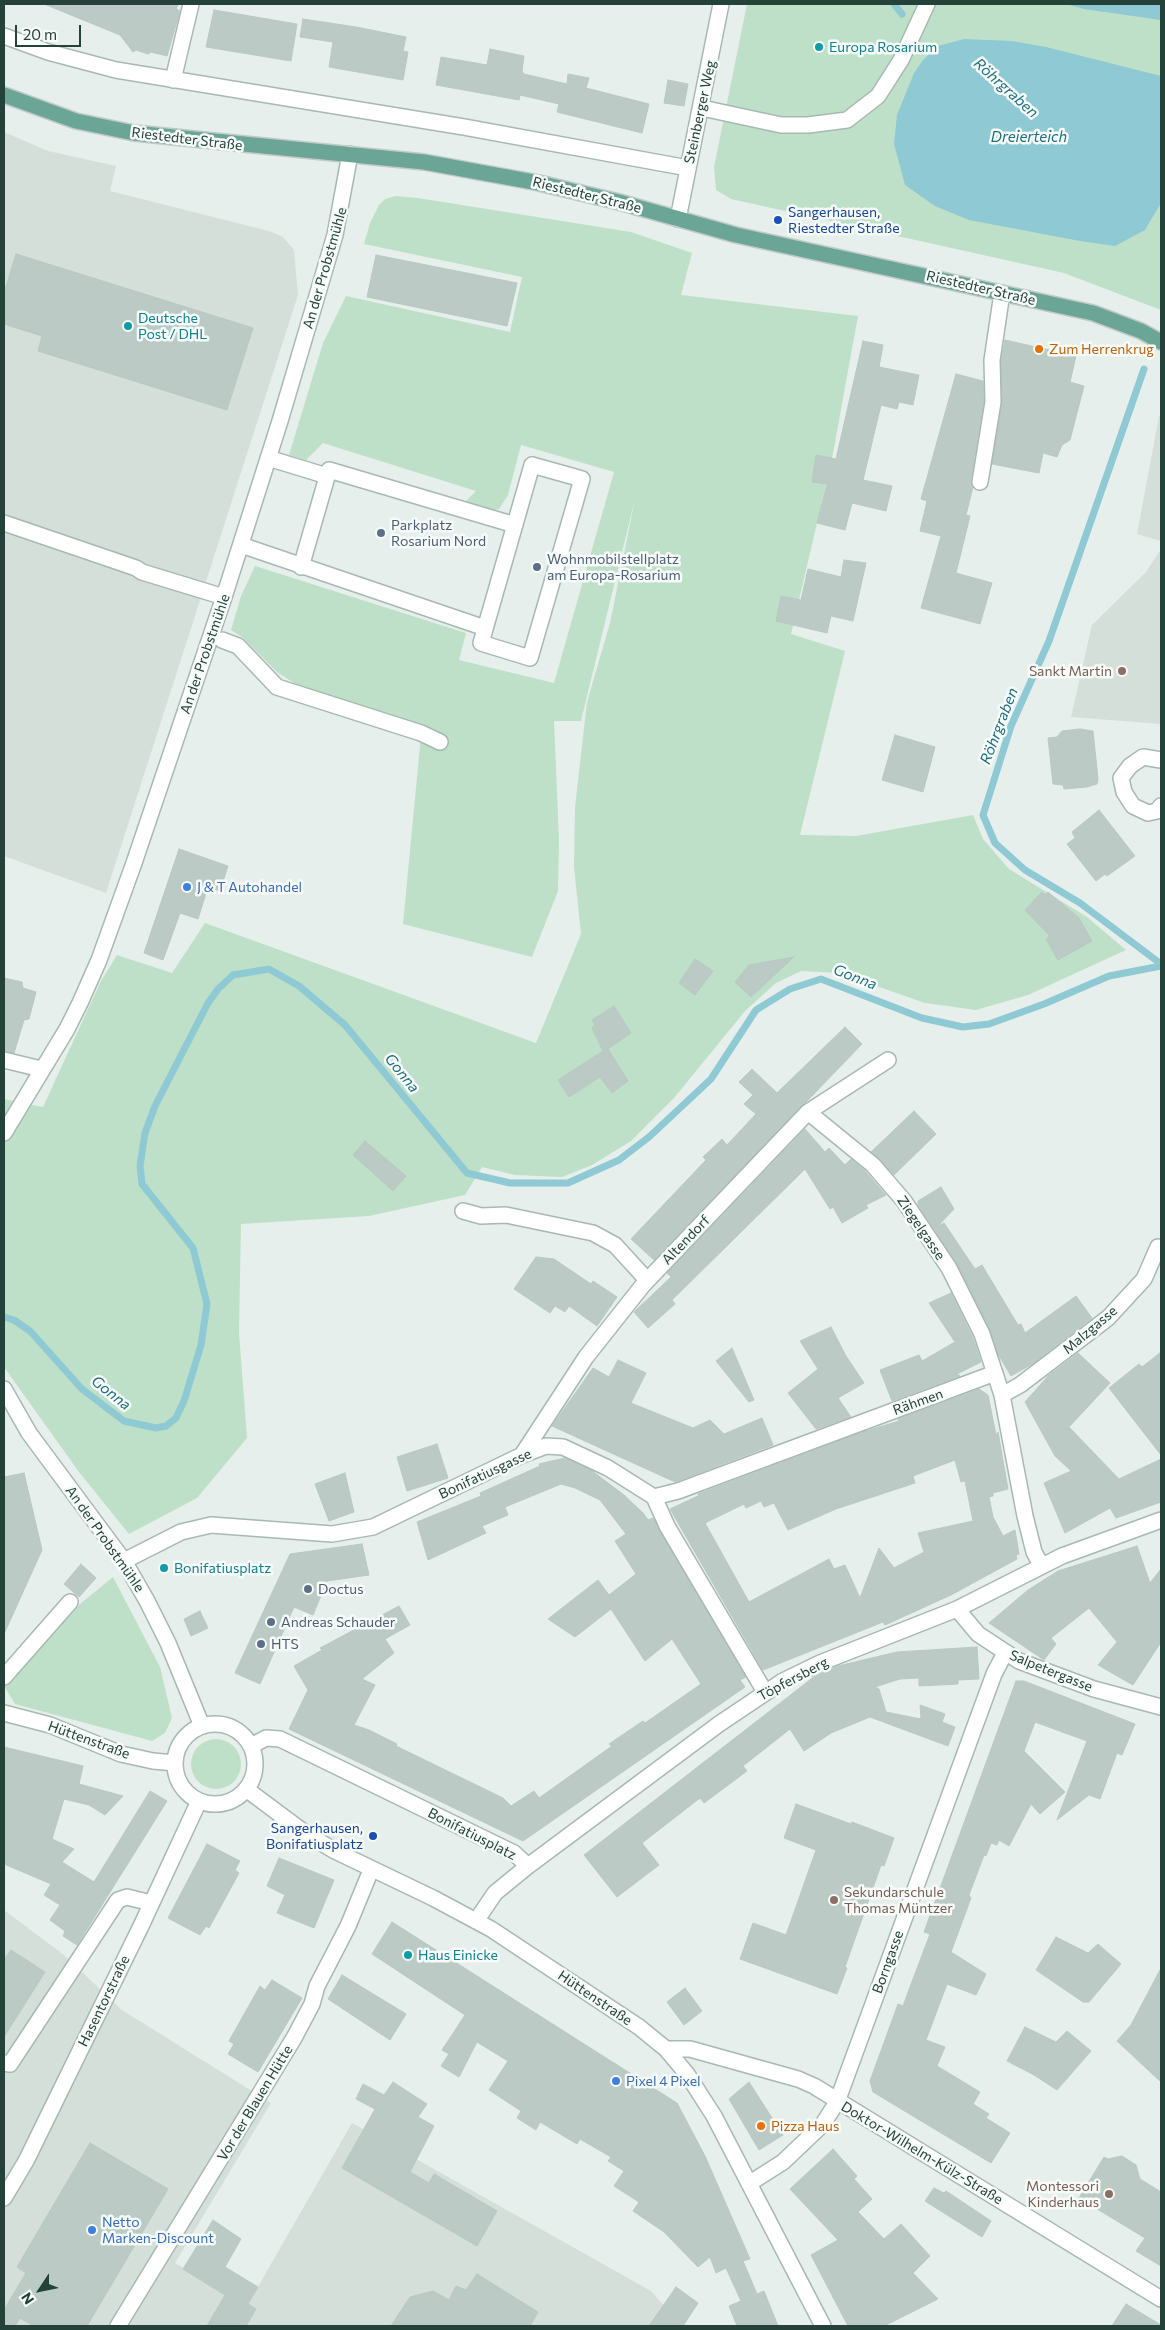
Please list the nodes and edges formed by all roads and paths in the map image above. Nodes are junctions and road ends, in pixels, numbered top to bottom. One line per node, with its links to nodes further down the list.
1 (192, 4): 5 (street)
2 (721, 4): 7 (street, Steinberger Weg)
3 (927, 4): 7 (street)
4 (4, 36): 5 (street)
5 (173, 80): 9 (street)
6 (4, 96): 8 (main road, Riestedter Straße)
7 (702, 108): 9 (street, Steinberger Weg)
8 (350, 154): 10 (main road, Riestedter Straße); 13 (street, An der Probstmühle)
9 (688, 168): 10 (street, Steinberger Weg)
10 (678, 220): 11 (main road, Riestedter Straße)
11 (1002, 293): 12 (main road, Riestedter Straße); 15 (street)
12 (1161, 342)
13 (268, 458): 14 (street); 18 (street, An der Probstmühle)
14 (327, 476): 17 (street); 19 (street)
15 (980, 482)
16 (4, 523): 20 (street)
17 (515, 525): 21 (street); 21 (street)
18 (241, 545): 19 (street); 20 (street, An der Probstmühle)
19 (301, 567): 21 (street)
20 (224, 597): 28 (street, An der Probstmühle)
21 (485, 628)
22 (222, 640): 23 (street)
23 (440, 742)
24 (1161, 760): 25 (street)
25 (1161, 806)
26 (4, 1060): 28 (street)
27 (888, 1060): 29 (street, Altendorf)
28 (41, 1069): 30 (street, An der Probstmühle)
29 (808, 1112): 33 (street, Altendorf); 34 (street, Ziegelgasse)
30 (4, 1133)
31 (463, 1211): 33 (street)
32 (1158, 1247): 36 (street, Malzgasse)
33 (647, 1280): 37 (street, Altendorf)
34 (995, 1374): 36 (street); 38 (street, Rähmen)
35 (4, 1389): 40 (street, An der Probstmühle)
36 (1002, 1395): 41 (street)
37 (522, 1456): 38 (street, Bonifatiusgasse); 40 (street, Bonifatiusgasse)
38 (654, 1497): 46 (street)
39 (1161, 1520): 41 (street, Töpfersberg)
40 (124, 1561): 49 (street, An der Probstmühle)
41 (1041, 1565): 43 (street, Töpfersberg)
42 (70, 1602): 45 (street)
43 (956, 1609): 44 (street, Salpetergasse); 46 (street, Töpfersberg)
44 (1005, 1653): 47 (street, Salpetergasse); 60 (street, Borngasse)
45 (4, 1677)
46 (766, 1692): 54 (street, Töpfersberg)
47 (1161, 1707)
48 (4, 1713): 51 (street, Hüttenstraße)
49 (202, 1726): 50 (street); 51 (street)
50 (251, 1746): 52 (street); 54 (street, Bonifatiusplatz)
51 (174, 1763): 53 (street)
52 (246, 1789): 53 (street); 55 (street, Hüttenstraße)
53 (199, 1801): 56 (street, Hasentorstraße)
54 (528, 1866): 57 (street, Töpfersberg)
55 (371, 1870): 57 (street, Hüttenstraße); 64 (street, Vor der Blauen Hütte)
56 (151, 1903): 59 (street); 62 (street, Hasentorstraße)
57 (476, 1921): 58 (street, Hüttenstraße)
58 (666, 2049): 60 (street, Doktor-Wilhelm-Külz-Straße); 61 (street, Hüttenstraße)
59 (4, 2063)
60 (837, 2102): 61 (street, Borngasse); 63 (street, Doktor-Wilhelm-Külz-Straße)
61 (750, 2183): 65 (street, Hüttenstraße)
62 (4, 2198)
63 (1161, 2299)
64 (118, 2326)
65 (823, 2326)

